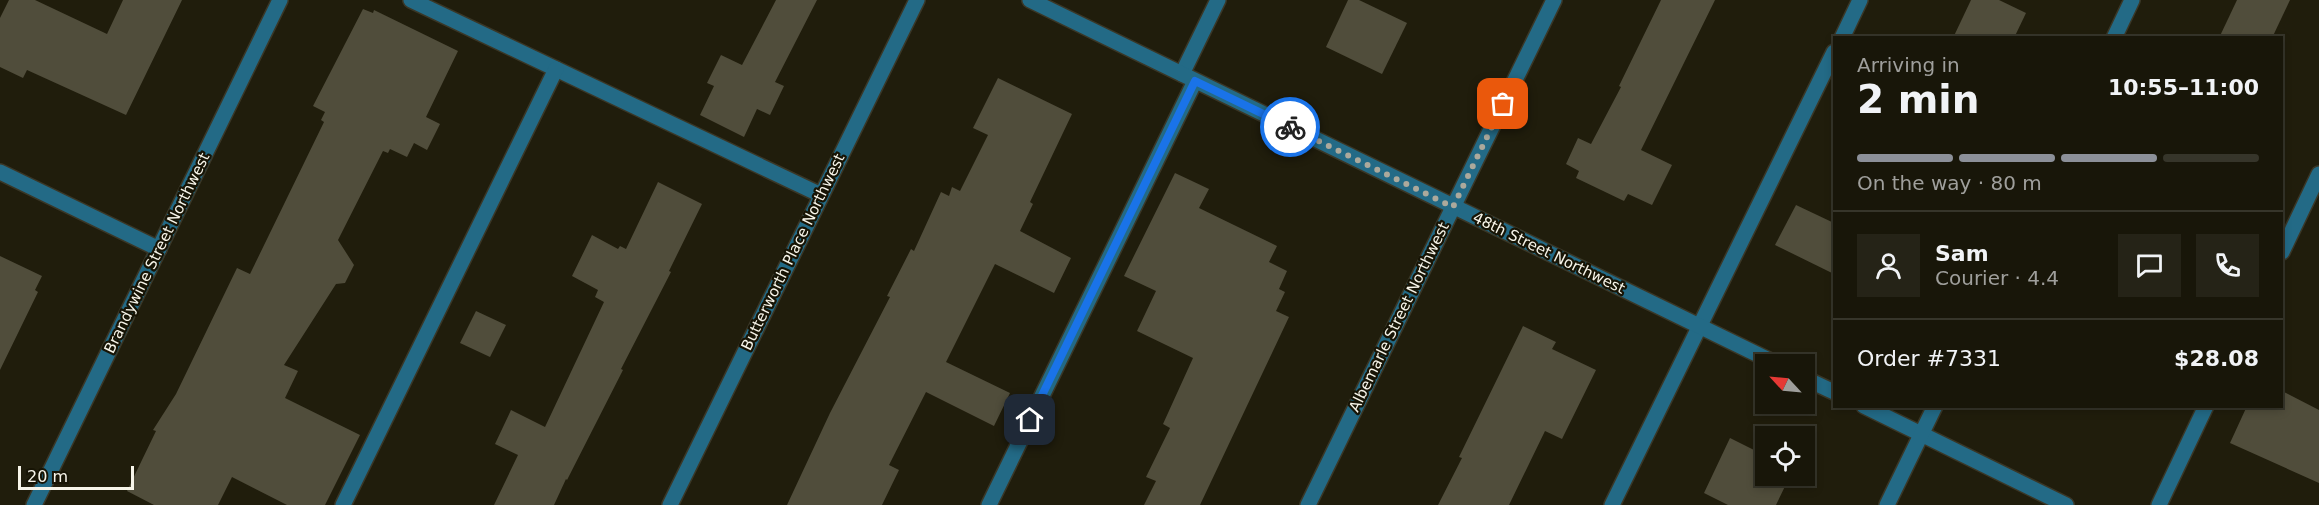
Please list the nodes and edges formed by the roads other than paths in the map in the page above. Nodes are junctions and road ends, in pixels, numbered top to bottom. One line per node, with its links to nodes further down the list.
1 (280, 0): 18 (street, Brandywine Street Northwest)
2 (411, 0): 12 (street)
3 (917, 0): 16 (street, Butterworth Place Northwest)
4 (1030, 0): 13 (street, 48th Street Northwest)
5 (1218, 0): 13 (street)
6 (1554, 0): 17 (street, Albemarle Street Northwest)
7 (1860, 0): 9 (street)
8 (2132, 0): 10 (street)
9 (1843, 36)
10 (2115, 36)
11 (1833, 54): 20 (street)
12 (556, 69): 16 (street); 29 (street)
13 (1189, 77): 17 (street, 48th Street Northwest); 31 (street)
14 (0, 172): 18 (street)
15 (2319, 174): 19 (street)
16 (821, 195): 30 (street, Butterworth Place Northwest)
17 (1453, 207): 20 (street, 48th Street Northwest); 32 (street, Albemarle Street Northwest)
18 (159, 249): 28 (street, Brandywine Street Northwest)
19 (2283, 250)
20 (1700, 327): 21 (street, 48th Street Northwest); 33 (street)
21 (1756, 354)
22 (1815, 383): 23 (street)
23 (1833, 392)
24 (1868, 408): 27 (street)
25 (1934, 408): 27 (street)
26 (2205, 408): 36 (street)
27 (1922, 435): 34 (street); 35 (street)
28 (34, 505)
29 (343, 505)
30 (670, 505)
31 (989, 505)
32 (1308, 505)
33 (1612, 505)
34 (1887, 505)
35 (2066, 505)
36 (2159, 505)

